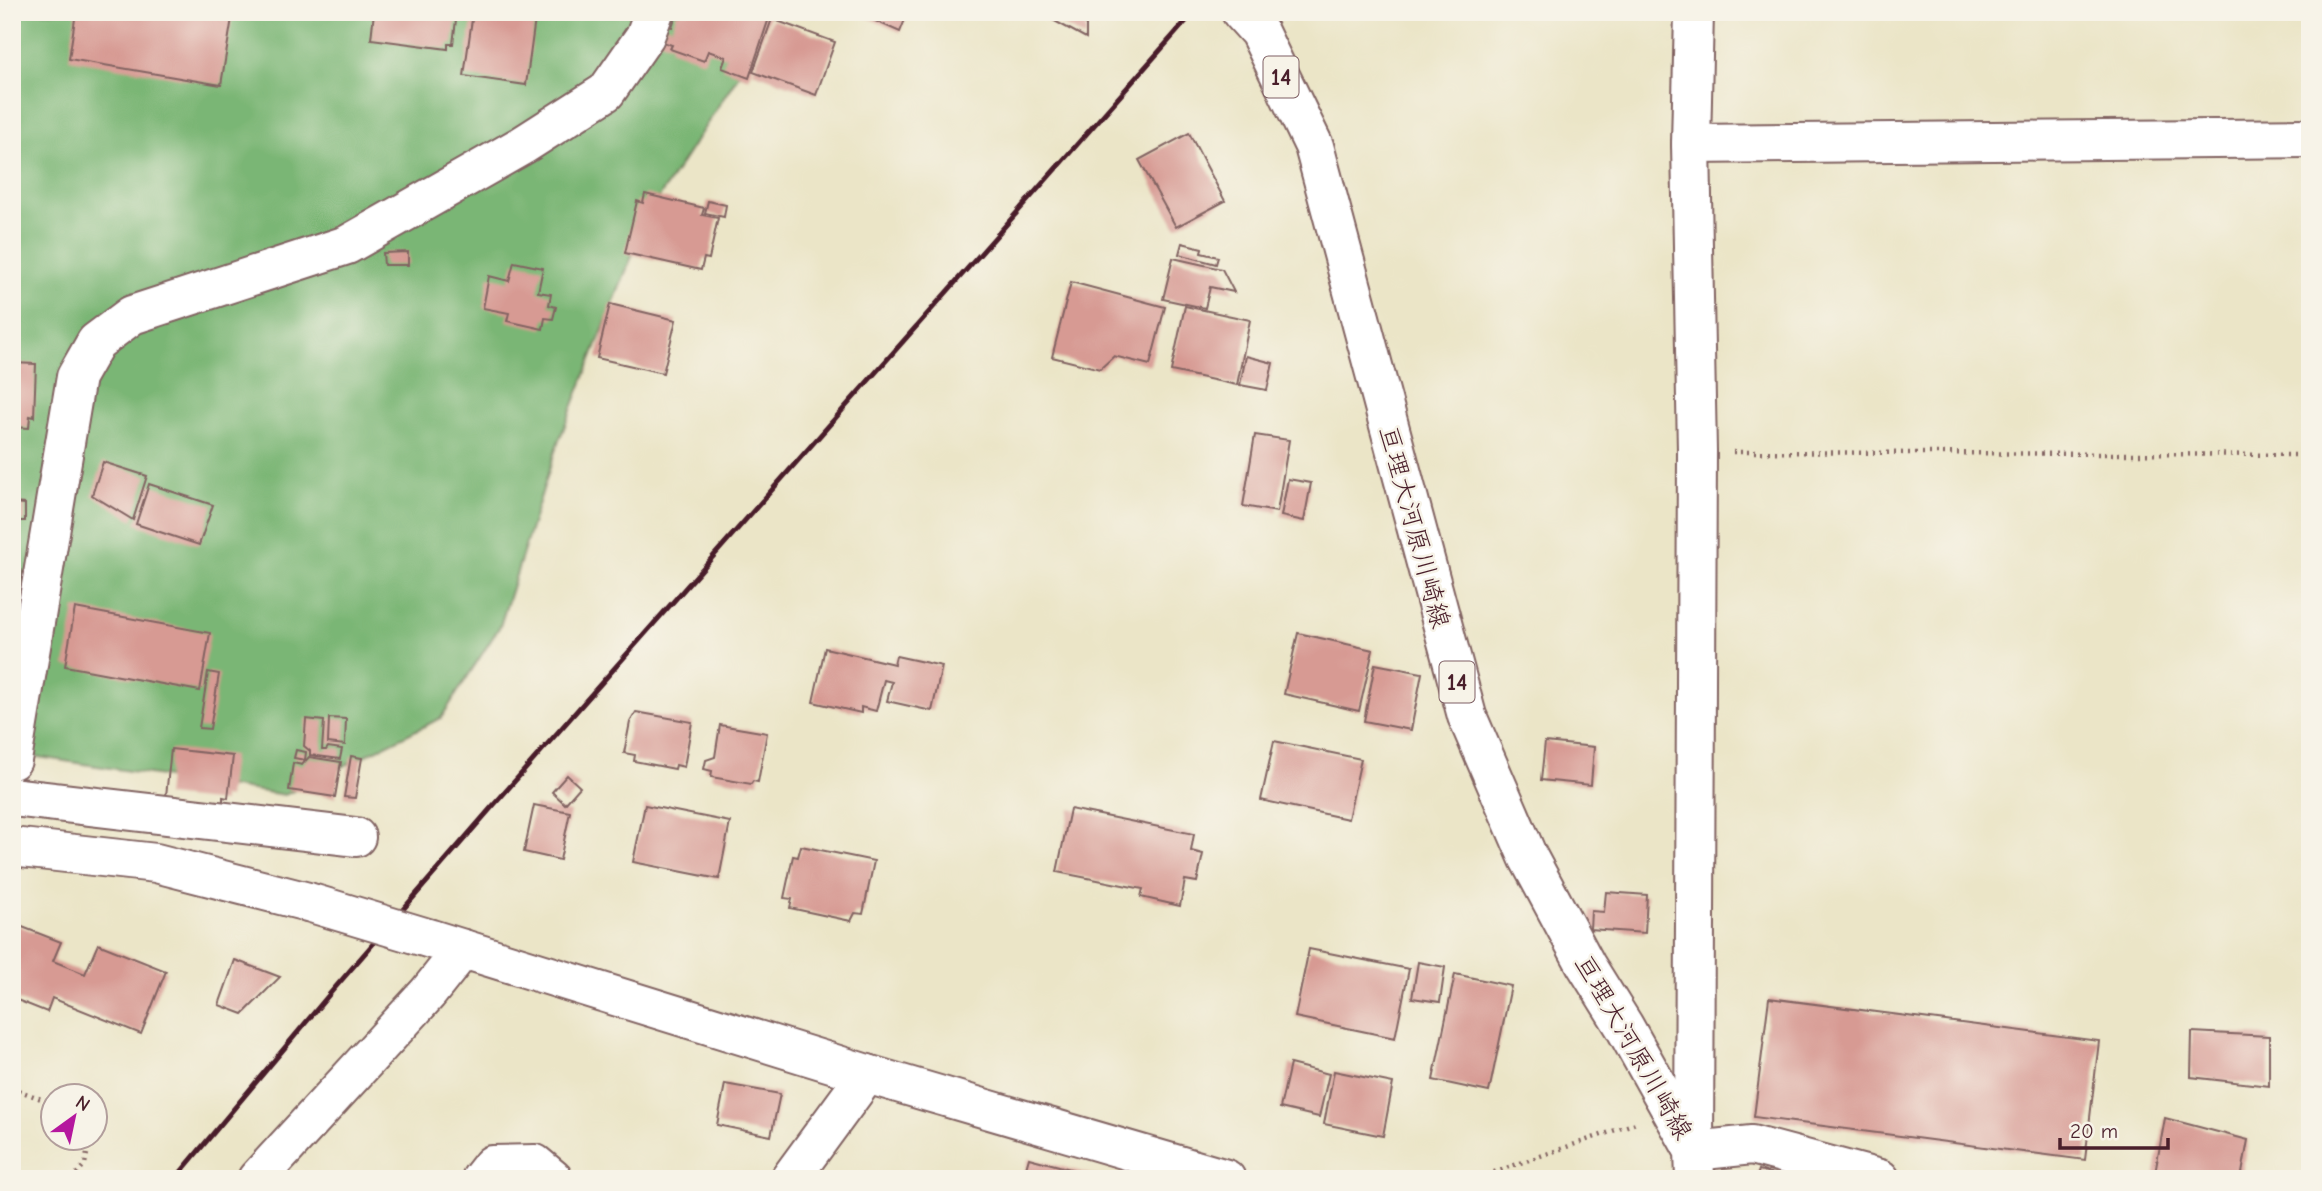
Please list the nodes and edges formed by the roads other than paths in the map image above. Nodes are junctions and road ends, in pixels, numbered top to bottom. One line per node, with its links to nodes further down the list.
1 (654, 12): 6 (street)
2 (1241, 12): 12 (street, 亘理大河原川崎線 / 14)
3 (1694, 12): 5 (street)
4 (2310, 138): 5 (street)
5 (1691, 144): 12 (street)
6 (12, 760)
7 (12, 797): 8 (street)
8 (356, 837)
9 (12, 847): 10 (street, bridge)
10 (447, 944): 11 (street); 13 (street)
11 (867, 1074): 16 (street); 17 (street)
12 (1695, 1165): 18 (street)
13 (257, 1179)
14 (481, 1179): 15 (street)
15 (553, 1179)
16 (790, 1179)
17 (1226, 1179)
18 (1881, 1179)

